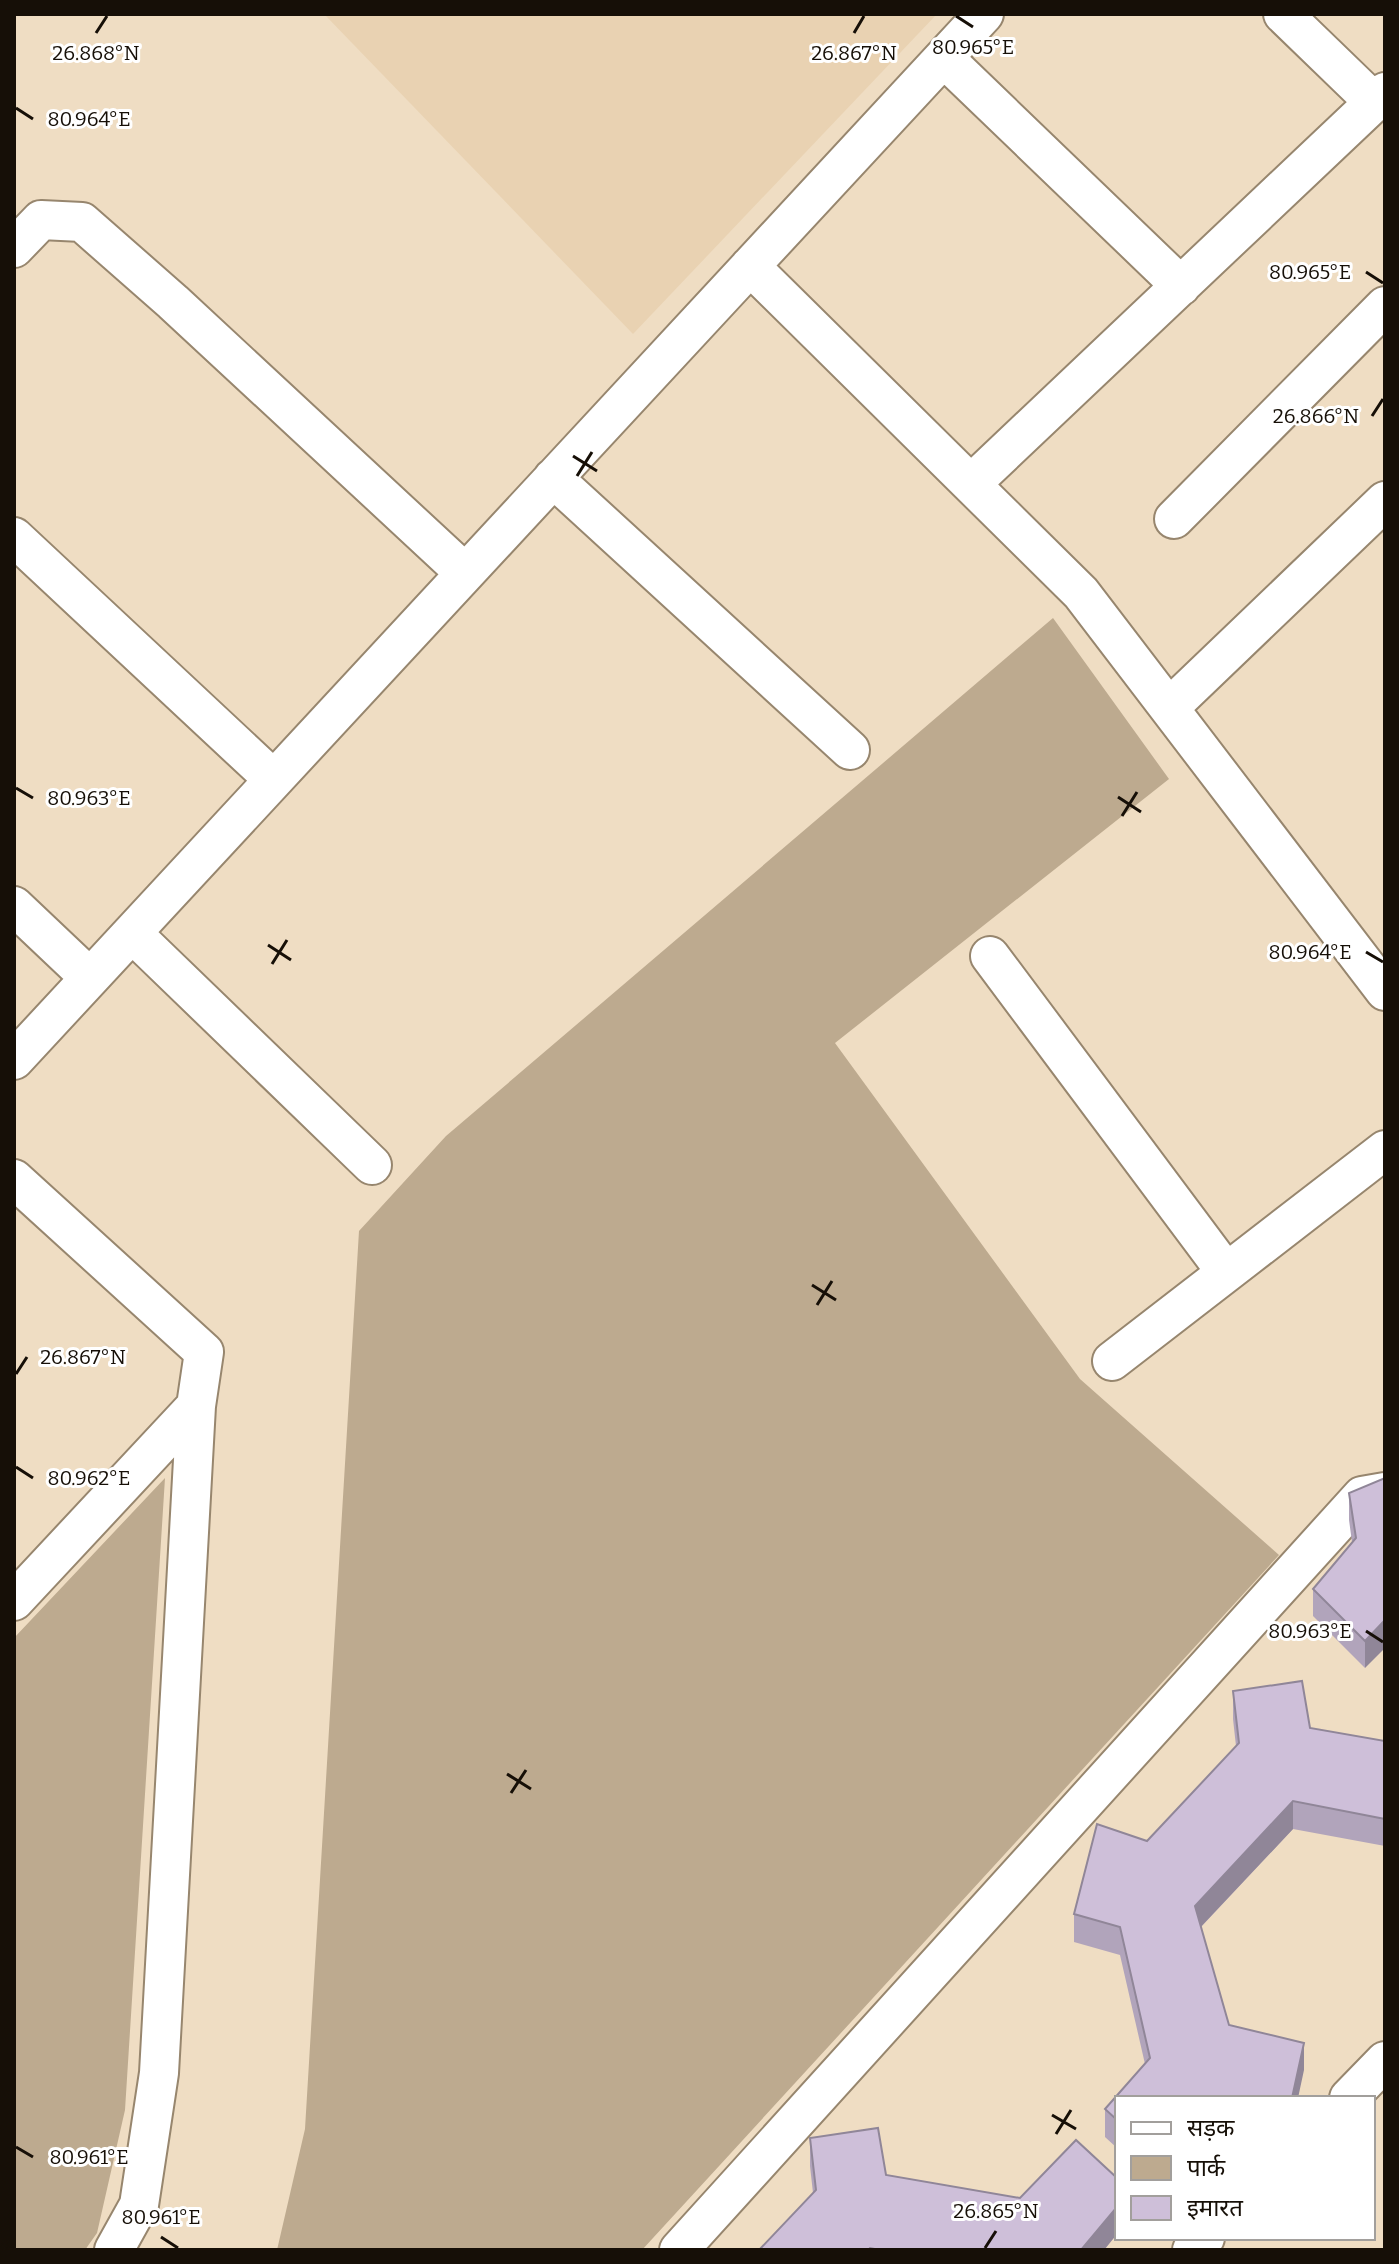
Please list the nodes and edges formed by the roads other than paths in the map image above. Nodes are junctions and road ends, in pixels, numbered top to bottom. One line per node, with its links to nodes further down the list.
1 (984, 14): 3 (street)
2 (1283, 14): 4 (street)
3 (944, 58): 6 (street); 7 (street)
4 (1380, 97): 7 (street)
5 (14, 248): 14 (street)
6 (750, 266): 9 (street); 10 (street)
7 (1181, 286): 10 (street)
8 (1385, 306): 12 (street)
9 (553, 478): 14 (street); 16 (street)
10 (971, 484): 15 (street)
11 (1381, 514): 15 (street)
12 (1174, 519)
13 (14, 537): 17 (street)
14 (465, 573): 17 (street)
15 (1169, 708): 22 (street)
16 (850, 750)
17 (273, 779): 19 (street)
18 (14, 906): 21 (street)
19 (132, 933): 21 (street); 25 (street)
20 (990, 956): 27 (street)
21 (90, 978): 23 (street)
22 (1385, 991)
23 (14, 1060)
24 (1385, 1150): 27 (street)
25 (372, 1165)
26 (14, 1179): 29 (street)
27 (1226, 1272): 28 (street)
28 (1112, 1361)
29 (196, 1406): 31 (street); 34 (street)
30 (1385, 1492): 35 (street)
31 (14, 1601)
32 (1385, 2061): 33 (street)
33 (1351, 2096)
34 (114, 2250)
35 (679, 2250)

